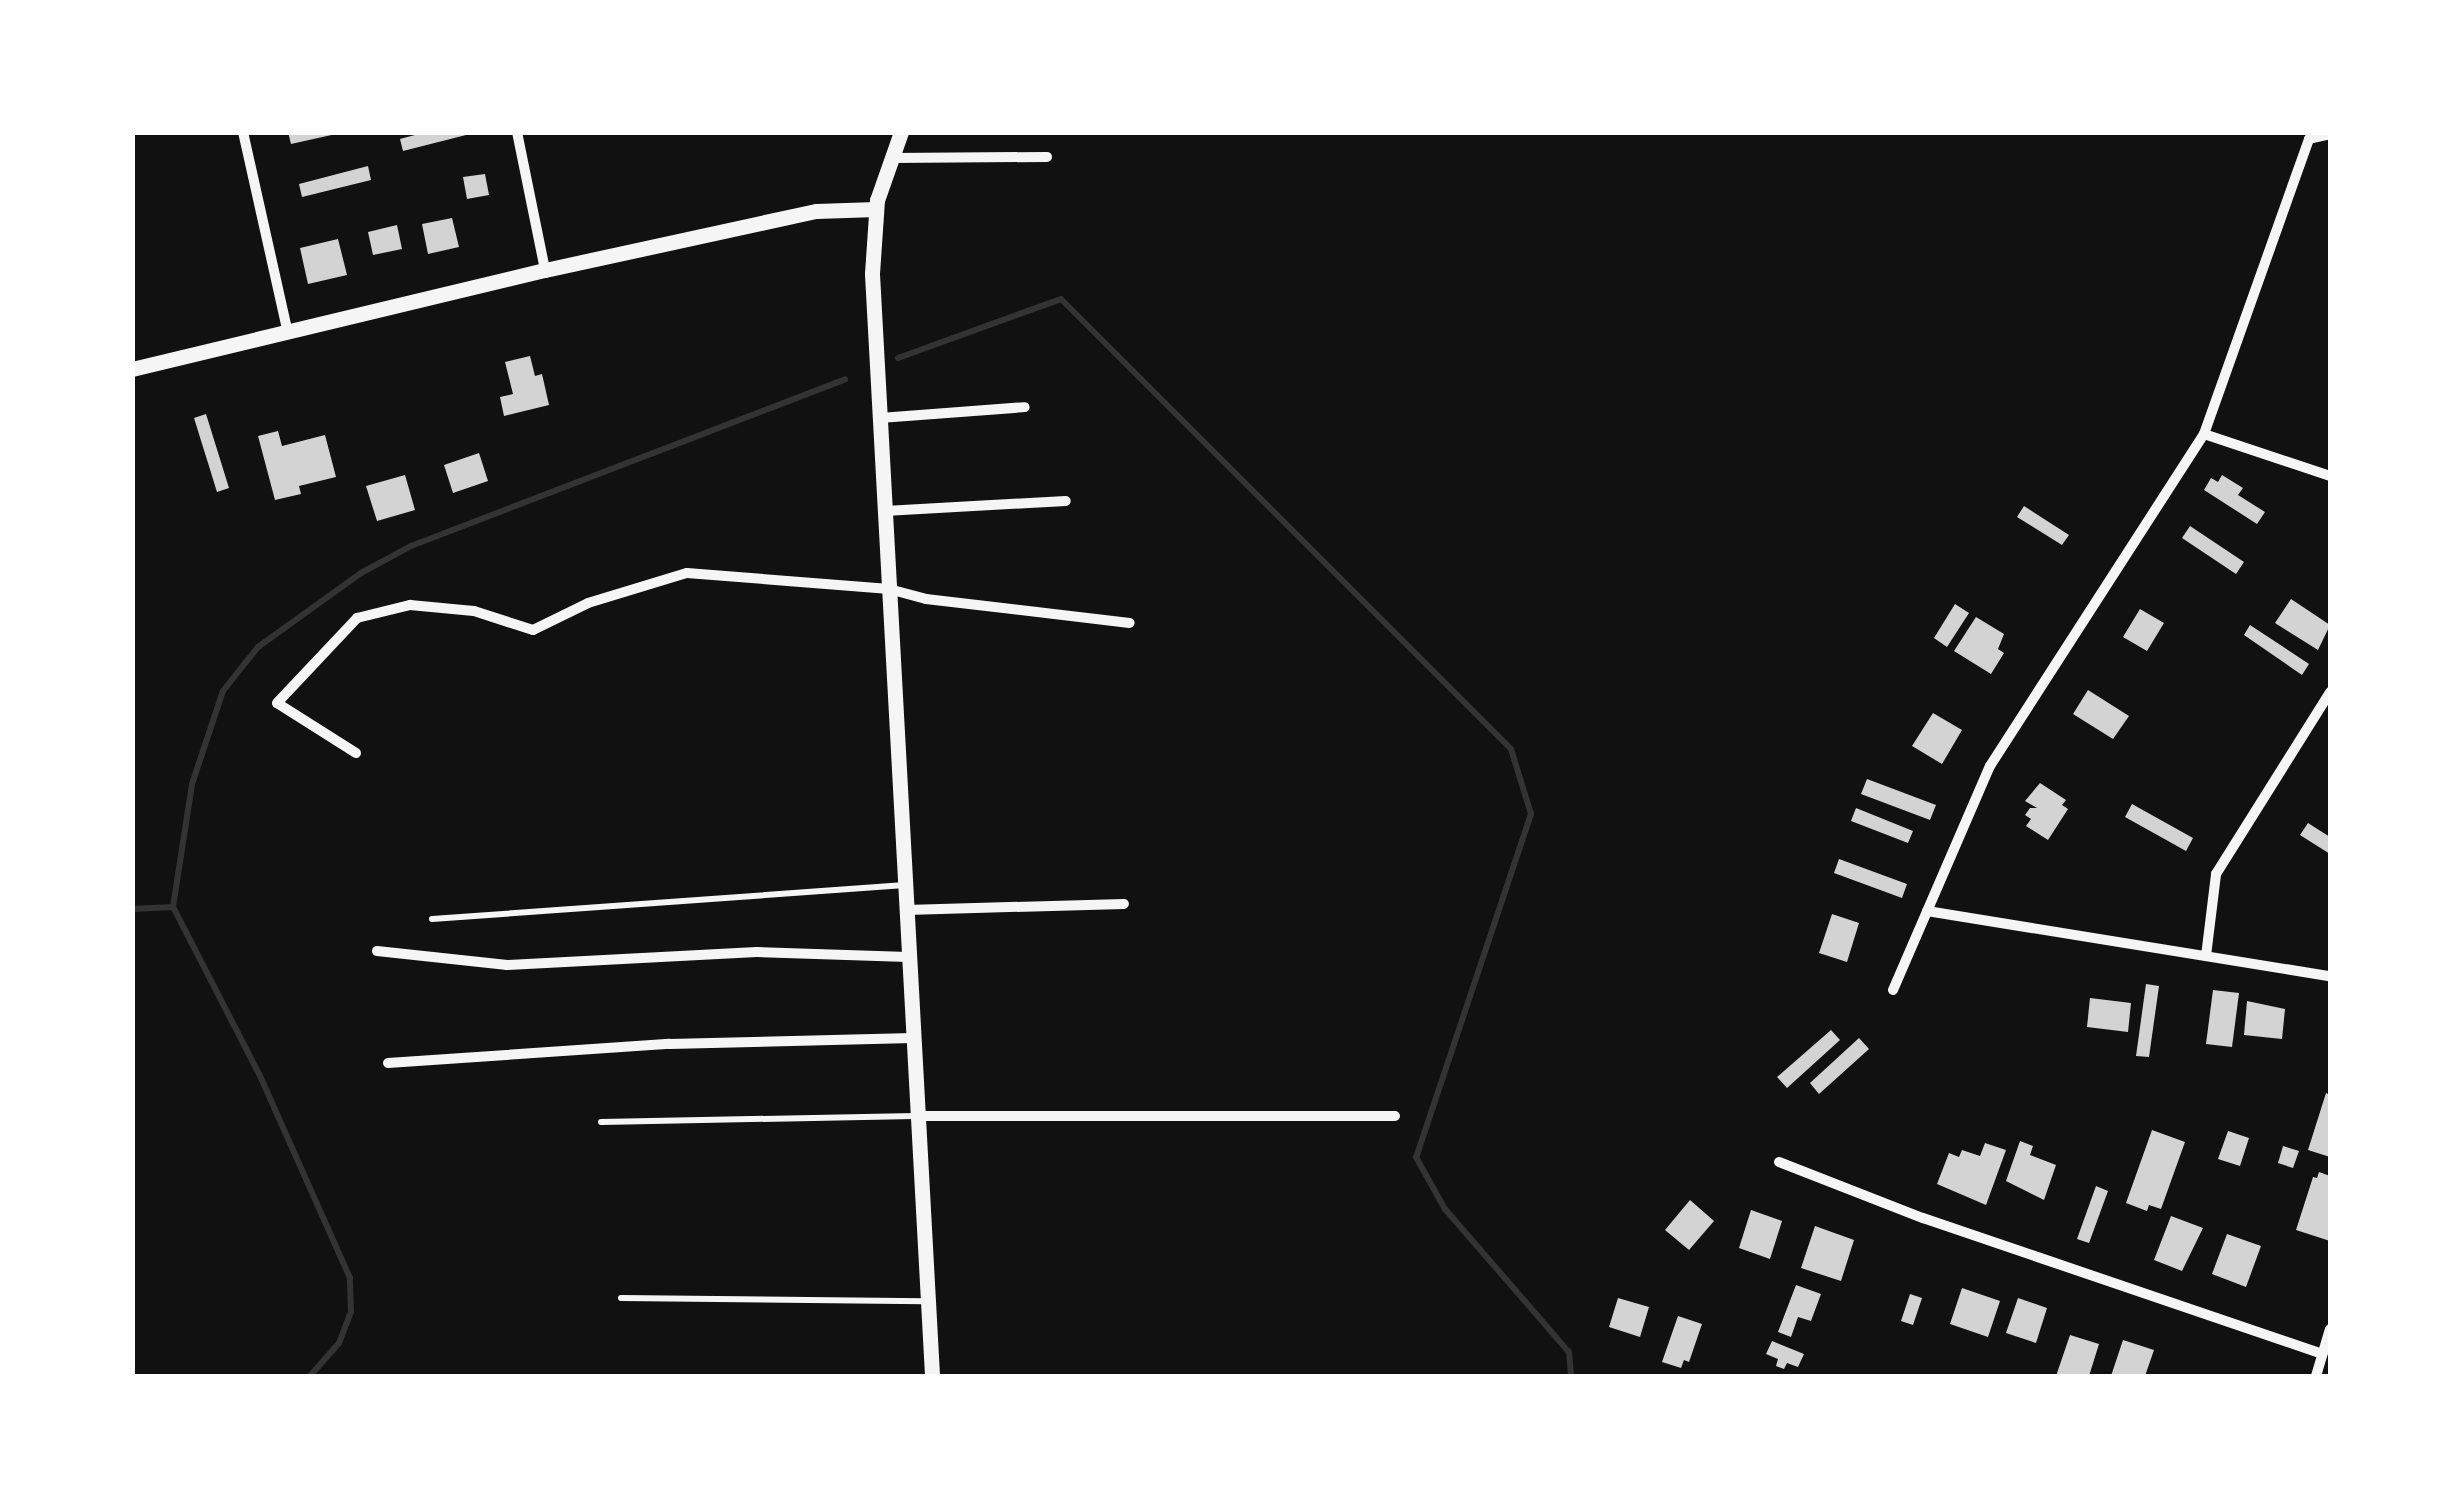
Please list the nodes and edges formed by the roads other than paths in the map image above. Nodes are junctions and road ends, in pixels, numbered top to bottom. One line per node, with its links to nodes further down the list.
1 (242, 132): 9 (street)
2 (517, 132): 8 (street)
3 (901, 132): 6 (street)
4 (2330, 134): 13 (street)
5 (1047, 157): 6 (street)
6 (891, 158): 7 (street)
7 (876, 209): 8 (street); 12 (street)
8 (545, 270): 9 (street)
9 (288, 333): 10 (street)
10 (132, 369)
11 (1026, 407): 12 (street)
12 (880, 418): 16 (street)
13 (2204, 434): 14 (street); 24 (street)
14 (2330, 476)
15 (1066, 501): 16 (street)
16 (885, 511): 17 (street)
17 (889, 589): 18 (street); 20 (street); 21 (street)
18 (1130, 624)
19 (2330, 692): 27 (street)
20 (356, 752)
21 (905, 886): 23 (street); 25 (lane)
22 (1124, 904): 23 (street)
23 (906, 910): 28 (street)
24 (1927, 912): 27 (street); 30 (street)
25 (432, 919)
26 (377, 951): 28 (street)
27 (2206, 956): 29 (street)
28 (908, 957): 31 (street)
29 (2330, 976)
30 (1893, 990)
31 (912, 1038): 32 (street); 33 (street)
32 (388, 1063)
33 (917, 1116): 34 (street); 35 (lane); 38 (street)
34 (1395, 1116)
35 (601, 1122)
36 (1780, 1162): 40 (street)
37 (621, 1298): 38 (lane)
38 (927, 1301): 41 (street)
39 (2330, 1329): 40 (street)
40 (2322, 1354): 42 (street)
41 (932, 1376)
42 (2316, 1376)

